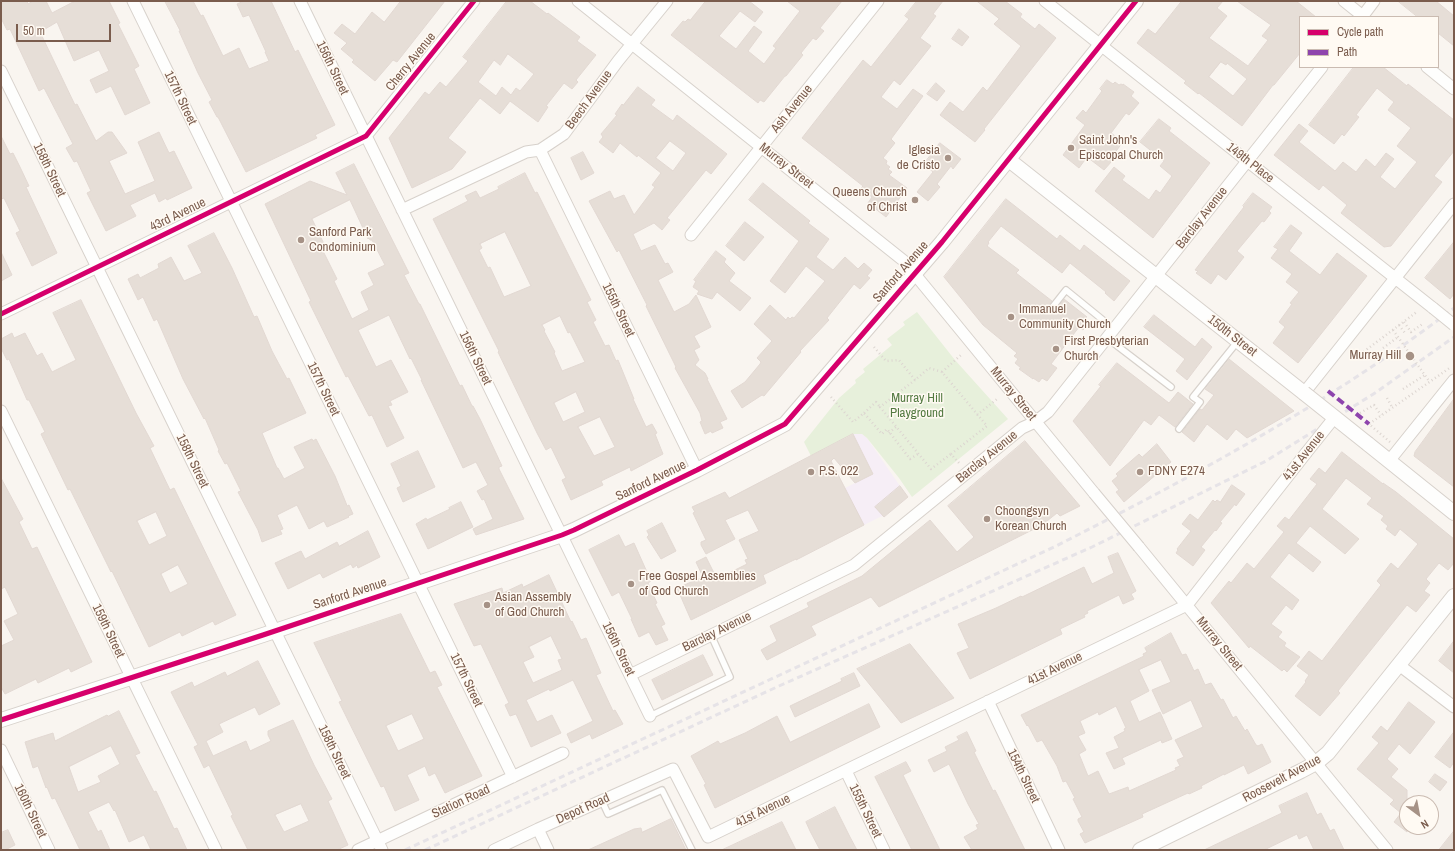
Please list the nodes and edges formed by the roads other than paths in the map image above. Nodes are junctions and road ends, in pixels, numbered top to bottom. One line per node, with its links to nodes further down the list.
1 (133, 1): 24 (street, 157th Street)
2 (300, 1): 19 (street, 156th Street)
3 (474, 1): 19 (street, Cherry Avenue)
4 (578, 1): 13 (street, Murray Street)
5 (667, 1): 13 (street, Beech Avenue)
6 (878, 1): 20 (street, Ash Avenue)
7 (1046, 1): 14 (street, 149th Place)
8 (1136, 1): 14 (street, Sanford Avenue)
9 (1344, 1): 11 (street)
10 (1374, 1): 12 (street)
11 (1362, 16)
12 (1364, 16)
13 (632, 44): 20 (street, Murray Street); 21 (street, Beech Avenue)
14 (1100, 45): 22 (street, Sanford Avenue); 23 (street, 149th Place)
15 (1321, 68): 23 (street, Barclay Avenue)
16 (1428, 68): 18 (street)
17 (1, 71): 28 (street, 158th Street)
18 (1454, 89)
19 (366, 136): 24 (street, 43rd Avenue); 26 (street, 156th Street)
20 (762, 147): 27 (street, Ash Avenue); 29 (street, Murray Street)
21 (540, 150): 26 (street, Beech Avenue); 46 (street, 155th Street)
22 (1009, 160): 29 (street, Sanford Avenue); 30 (street, 150th Street)
23 (1247, 160): 30 (street, Barclay Avenue); 31 (street, 149th Place)
24 (231, 201): 28 (street, 43rd Avenue); 49 (street, 157th Street)
25 (1454, 204): 31 (street)
26 (402, 210): 48 (street, 156th Street)
27 (691, 235)
28 (97, 267): 33 (street, 43rd Avenue); 52 (street, 158th Street)
29 (915, 273): 43 (street, Murray Street); 46 (street, Sanford Avenue)
30 (1156, 276): 35 (street, Barclay Avenue); 37 (street, 150th Street)
31 (1395, 278): 34 (street, 149th Place, bridge); 40 (street)
32 (1051, 309): 35 (lane)
33 (1, 314)
34 (1454, 325)
35 (1114, 329): 36 (street, Barclay Avenue)
36 (1107, 338): 39 (lane); 43 (street, Barclay Avenue)
37 (1238, 340): 40 (street, 150th Street); 44 (lane)
38 (1454, 380): 45 (street)
39 (1171, 387)
40 (1304, 393): 42 (street, 150th Street, bridge)
41 (1, 412): 56 (street, 159th Street)
42 (1334, 418): 45 (street, 150th Street, bridge); 51 (street, 41st Avenue, bridge)
43 (1035, 422): 51 (street, Murray Street, bridge); 53 (street, Barclay Avenue)
44 (1179, 429)
45 (1389, 461): 47 (street, 150th Street)
46 (697, 470): 48 (street, Sanford Avenue)
47 (1454, 513)
48 (562, 535): 49 (street, Sanford Avenue); 55 (street, 156th Street)
49 (419, 584): 52 (street, Sanford Avenue); 65 (street, 157th Street)
50 (1454, 596): 54 (street, Roosevelt Avenue)
51 (1187, 605): 57 (street, 41st Avenue); 63 (street, Murray Street)
52 (275, 631): 56 (street, Sanford Avenue); 69 (street, 158th Street)
53 (711, 635): 55 (street, Barclay Avenue); 59 (lane)
54 (1399, 664): 58 (street); 63 (street, Roosevelt Avenue)
55 (630, 675): 59 (street, 156th Street)
56 (132, 678): 60 (street, Sanford Avenue); 71 (street, 159th Street)
57 (988, 701): 64 (street, 41st Avenue); 77 (street, 154th Street)
58 (1454, 707)
59 (650, 716)
60 (1, 720)
61 (1, 750): 70 (street, 160th Street)
62 (562, 754): 65 (street, Station Road)
63 (1316, 763): 78 (street, Roosevelt Avenue); 79 (street, Murray Street)
64 (846, 771): 68 (street, 41st Avenue); 76 (street, 155th Street)
65 (513, 777): 69 (street, Station Road)
66 (602, 801): 67 (street, Depot Road); 68 (street, Depot Road); 75 (lane)
67 (538, 829): 73 (street, Depot Road); 74 (street)
68 (708, 837)
69 (380, 845): 72 (street, Station Road)
70 (49, 850)
71 (216, 850)
72 (358, 850)
73 (494, 850)
74 (548, 850)
75 (692, 850)
76 (884, 850)
77 (1059, 850)
78 (1140, 850)
79 (1387, 850)

